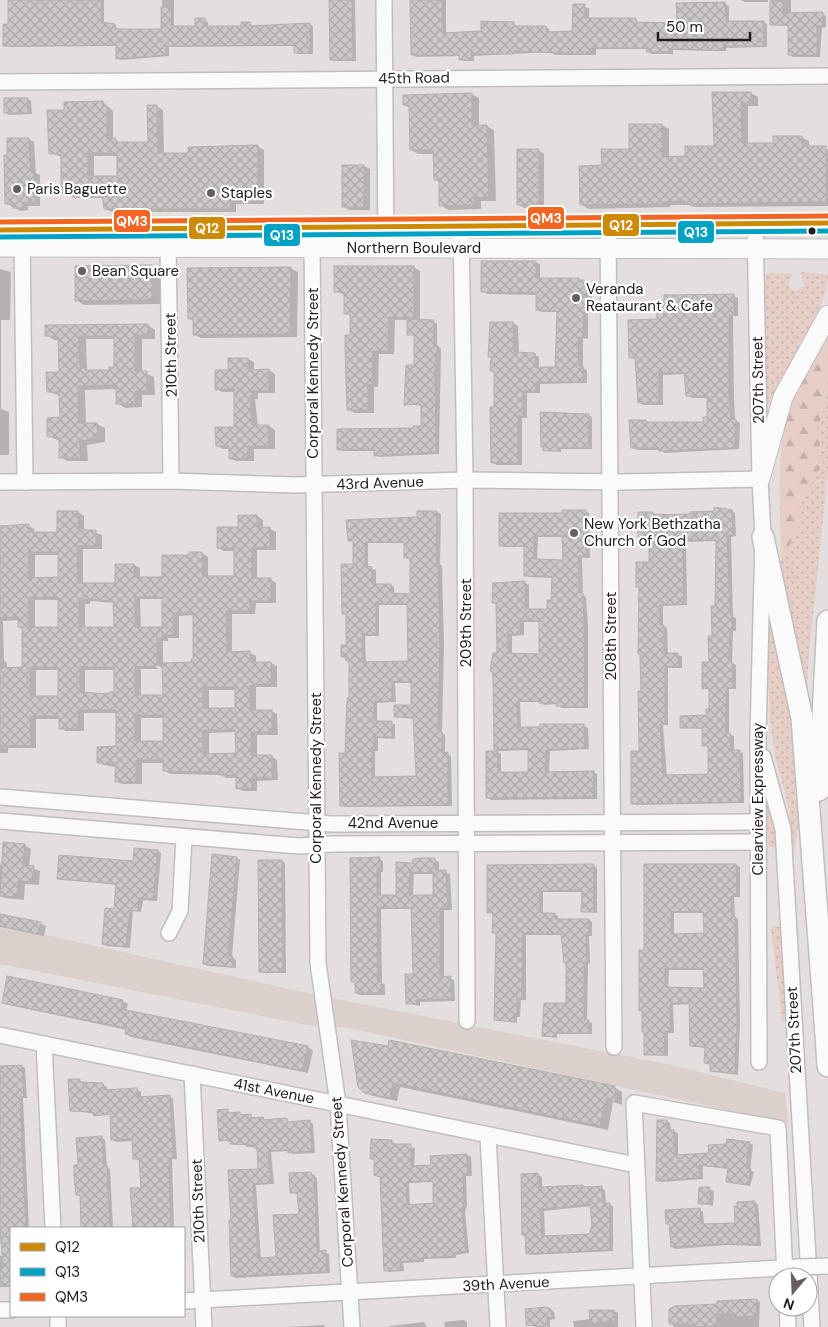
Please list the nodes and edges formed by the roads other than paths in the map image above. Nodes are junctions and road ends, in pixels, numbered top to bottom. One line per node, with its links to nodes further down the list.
1 (384, 0): 3 (street)
2 (828, 76): 3 (street, 45th Road)
3 (385, 79): 4 (street, 45th Road); 10 (street)
4 (0, 82)
5 (828, 223): 6 (main road, Northern Boulevard)
6 (755, 224): 7 (main road, Northern Boulevard); 20 (street, 207th Street)
7 (608, 225): 8 (main road, Northern Boulevard); 19 (street, 208th Street)
8 (460, 226): 10 (main road, Northern Boulevard); 18 (street, 209th Street)
9 (312, 227): 10 (main road, Northern Boulevard); 11 (main road, Northern Boulevard); 16 (street, Corporal Kennedy Street)
10 (386, 227): 17 (street)
11 (168, 229): 13 (main road, Northern Boulevard); 15 (street, 210th Street)
12 (0, 230): 13 (main road, Northern Boulevard)
13 (22, 239): 14 (main road, Northern Boulevard); 15 (main road, Northern Boulevard); 27 (street)
14 (0, 247)
15 (168, 248): 16 (main road, Northern Boulevard); 25 (street, 210th Street)
16 (312, 248): 17 (main road, Northern Boulevard); 29 (street, Corporal Kennedy Street)
17 (386, 248): 18 (main road, Northern Boulevard)
18 (462, 248): 19 (main road, Northern Boulevard); 24 (street, 209th Street)
19 (608, 248): 20 (main road, Northern Boulevard); 28 (street, 208th Street)
20 (756, 249): 21 (main road, Northern Boulevard); 23 (street, 207th Street)
21 (828, 249)
22 (828, 316): 23 (main road)
23 (760, 479): 28 (street, 43rd Avenue); 30 (street, 207th Street)
24 (465, 480): 28 (street, 43rd Avenue); 29 (street, 43rd Avenue); 38 (street, 209th Street)
25 (171, 481): 27 (street, 43rd Avenue); 29 (street, 43rd Avenue)
26 (0, 482): 27 (street, 43rd Avenue)
27 (25, 482)
28 (610, 482): 35 (street, 208th Street)
29 (314, 484): 37 (street, Corporal Kennedy Street)
30 (763, 537): 32 (street, Clearview Expressway); 46 (highway)
31 (828, 621): 46 (highway)
32 (758, 736): 36 (street, Clearview Expressway); 70 (street, 207th Street)
33 (0, 797): 37 (street, 42nd Avenue)
34 (0, 821): 39 (street, 42nd Avenue)
35 (612, 822): 36 (street, 42nd Avenue); 38 (street, 42nd Avenue); 40 (street, 208th Street)
36 (758, 822): 41 (street, Clearview Expressway)
37 (317, 823): 38 (street, 42nd Avenue); 43 (street, Corporal Kennedy Street)
38 (467, 823): 42 (street, 209th Street)
39 (184, 838): 43 (street, 42nd Avenue); 44 (street)
40 (612, 842): 41 (street, 42nd Avenue); 42 (street, 42nd Avenue); 49 (street, 208th Street)
41 (757, 842): 50 (street, Clearview Expressway)
42 (467, 843): 43 (street, 42nd Avenue); 45 (street, 209th Street)
43 (317, 845): 53 (street, Corporal Kennedy Street)
44 (169, 933)
45 (467, 1021)
46 (826, 1033): 51 (highway)
47 (0, 1035): 48 (street, 41st Avenue)
48 (44, 1044): 52 (street, 41st Avenue); 56 (street)
49 (614, 1047)
50 (759, 1062)
51 (828, 1066)
52 (192, 1074): 53 (street, 41st Avenue); 64 (street, 210th Street)
53 (338, 1104): 54 (street, 41st Avenue); 63 (street, Corporal Kennedy Street)
54 (488, 1136): 55 (street, 41st Avenue); 62 (street)
55 (636, 1165): 58 (street); 61 (street)
56 (53, 1227)
57 (828, 1266): 59 (street, 39th Avenue, bridge)
58 (785, 1267)
59 (800, 1267)
60 (768, 1273): 61 (street, 39th Avenue)
61 (642, 1277): 62 (street, 39th Avenue); 69 (street)
62 (496, 1284): 63 (street, 39th Avenue); 68 (street)
63 (350, 1292): 64 (street, 39th Avenue); 67 (street, Corporal Kennedy Street)
64 (202, 1300): 65 (street, 39th Avenue); 66 (street, 210th Street)
65 (185, 1301)
66 (204, 1327)
67 (352, 1327)
68 (498, 1327)
69 (644, 1327)
70 (812, 1327)

